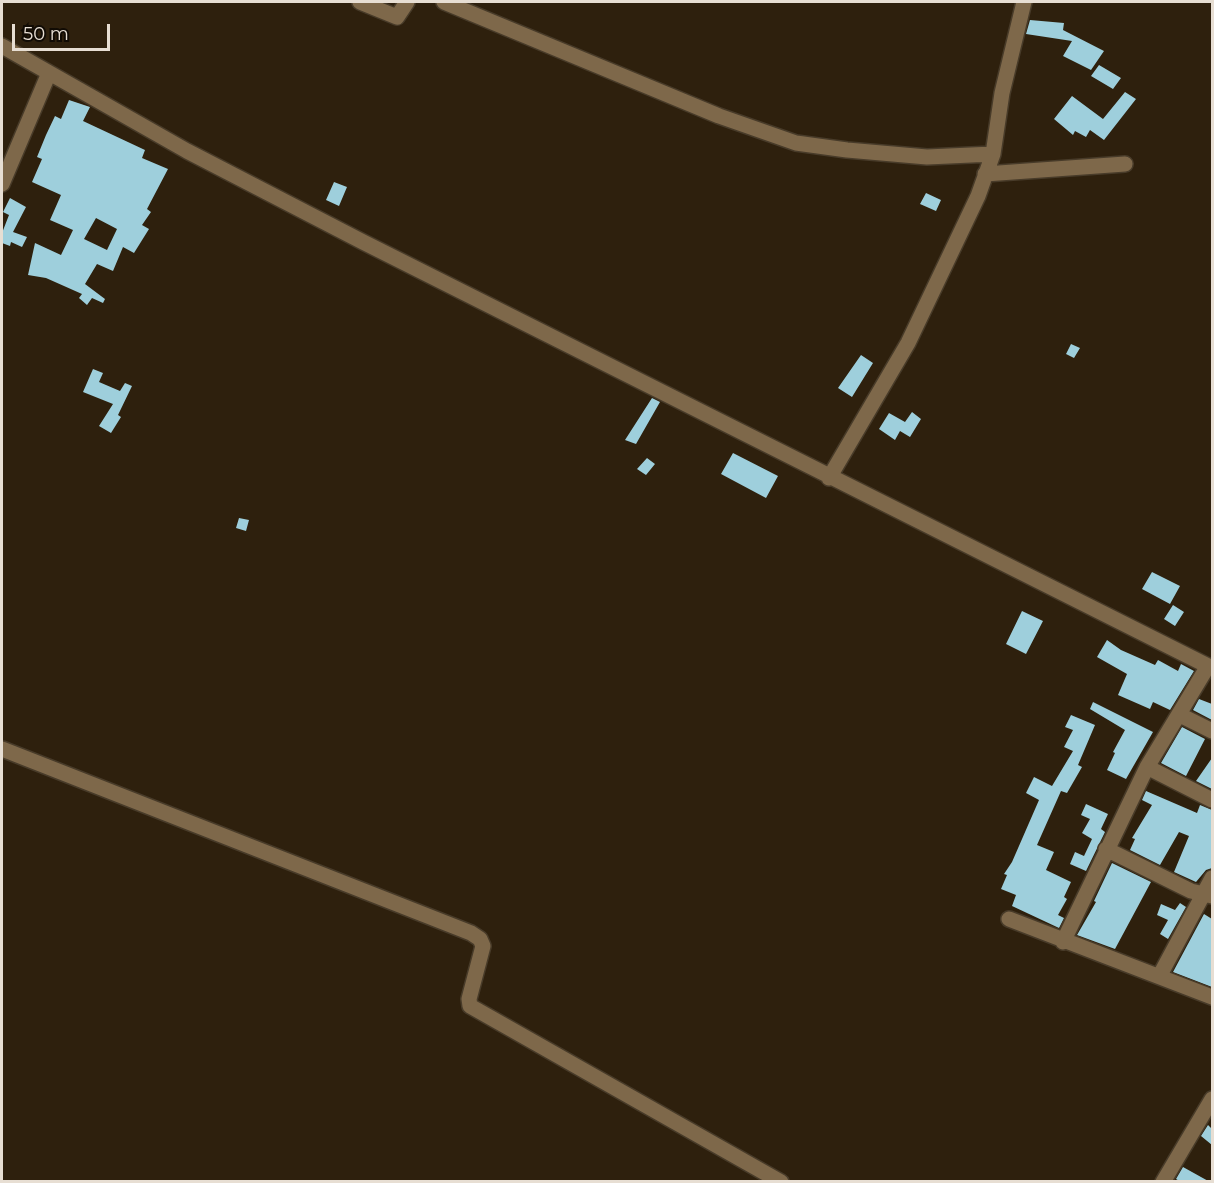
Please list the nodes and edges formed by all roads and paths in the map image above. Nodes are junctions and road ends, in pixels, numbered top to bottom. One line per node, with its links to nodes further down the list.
1 (360, 2): 2 (street)
2 (407, 2)
3 (444, 2): 7 (street)
4 (1024, 2): 7 (street)
5 (2, 46): 6 (street)
6 (49, 73): 10 (street); 11 (street)
7 (993, 154): 9 (street)
8 (1125, 164): 9 (street)
9 (986, 174): 11 (street)
10 (2, 184)
11 (829, 478): 12 (street)
12 (1210, 667): 13 (street)
13 (1180, 715): 14 (street); 16 (street)
14 (1212, 731)
15 (2, 749): 26 (street)
16 (1147, 767): 17 (street); 18 (street)
17 (1212, 800)
18 (1106, 849): 20 (street); 22 (street)
19 (1212, 878): 20 (street)
20 (1208, 895): 23 (street)
21 (1009, 919): 22 (street)
22 (1063, 942): 23 (street)
23 (1160, 975): 24 (street)
24 (1212, 997)
25 (1212, 1099): 27 (street)
26 (781, 1182)
27 (1163, 1182)

